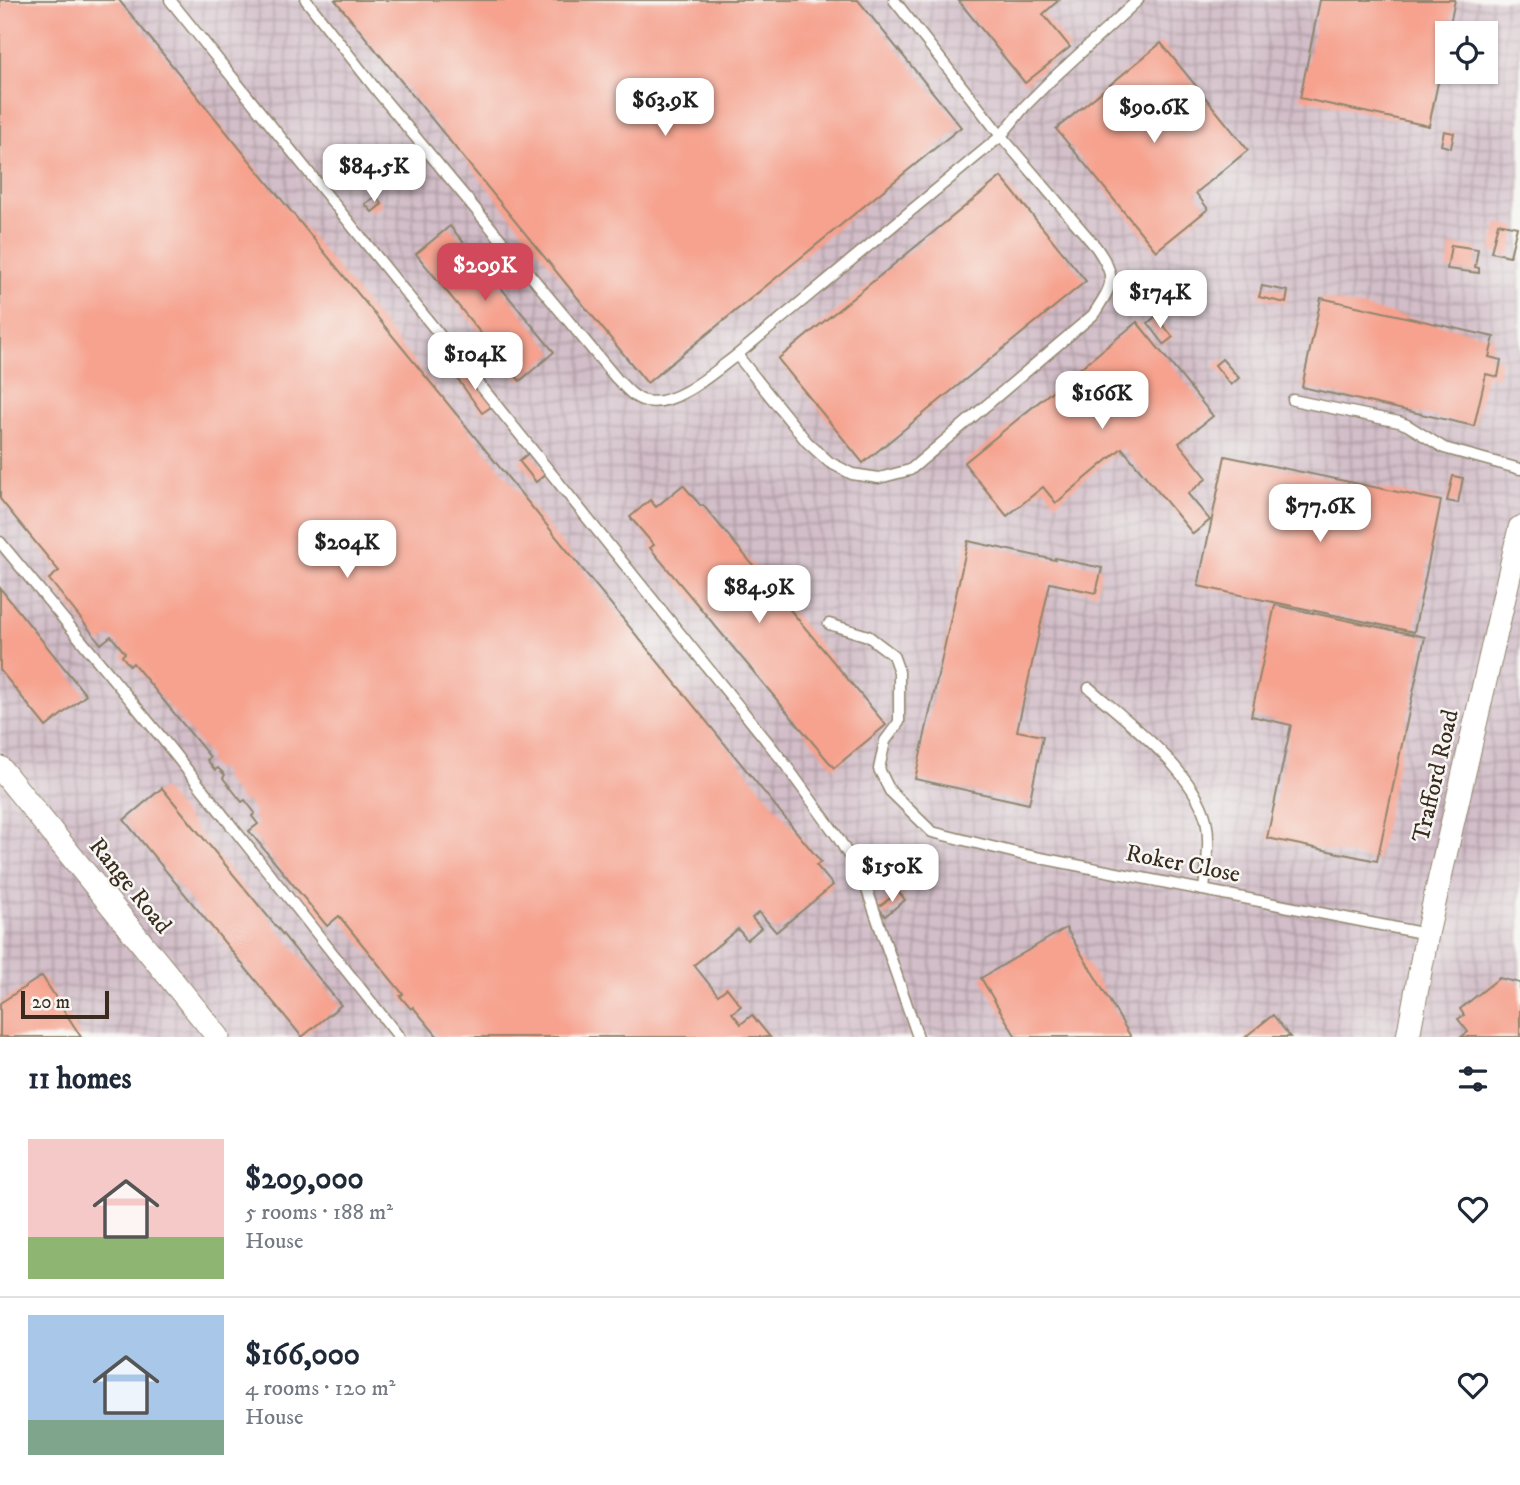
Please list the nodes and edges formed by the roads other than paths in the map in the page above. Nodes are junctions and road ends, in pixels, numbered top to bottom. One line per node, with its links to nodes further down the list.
1 (170, 0): 18 (lane)
2 (306, 0): 6 (lane)
3 (894, 0): 5 (lane)
4 (1138, 0): 5 (lane)
5 (1001, 136): 6 (lane); 6 (lane)
6 (737, 355)
7 (1293, 400): 8 (lane)
8 (1520, 469)
9 (1520, 528): 15 (street, Trafford Road)
10 (0, 542): 17 (lane)
11 (829, 624): 14 (lane, Roker Close)
12 (1088, 688): 14 (lane)
13 (0, 768): 16 (street, Range Road)
14 (1203, 890): 15 (lane, Roker Close)
15 (1427, 934): 19 (street, Trafford Road)
16 (218, 1037)
17 (399, 1037)
18 (918, 1037)
19 (1408, 1037)

